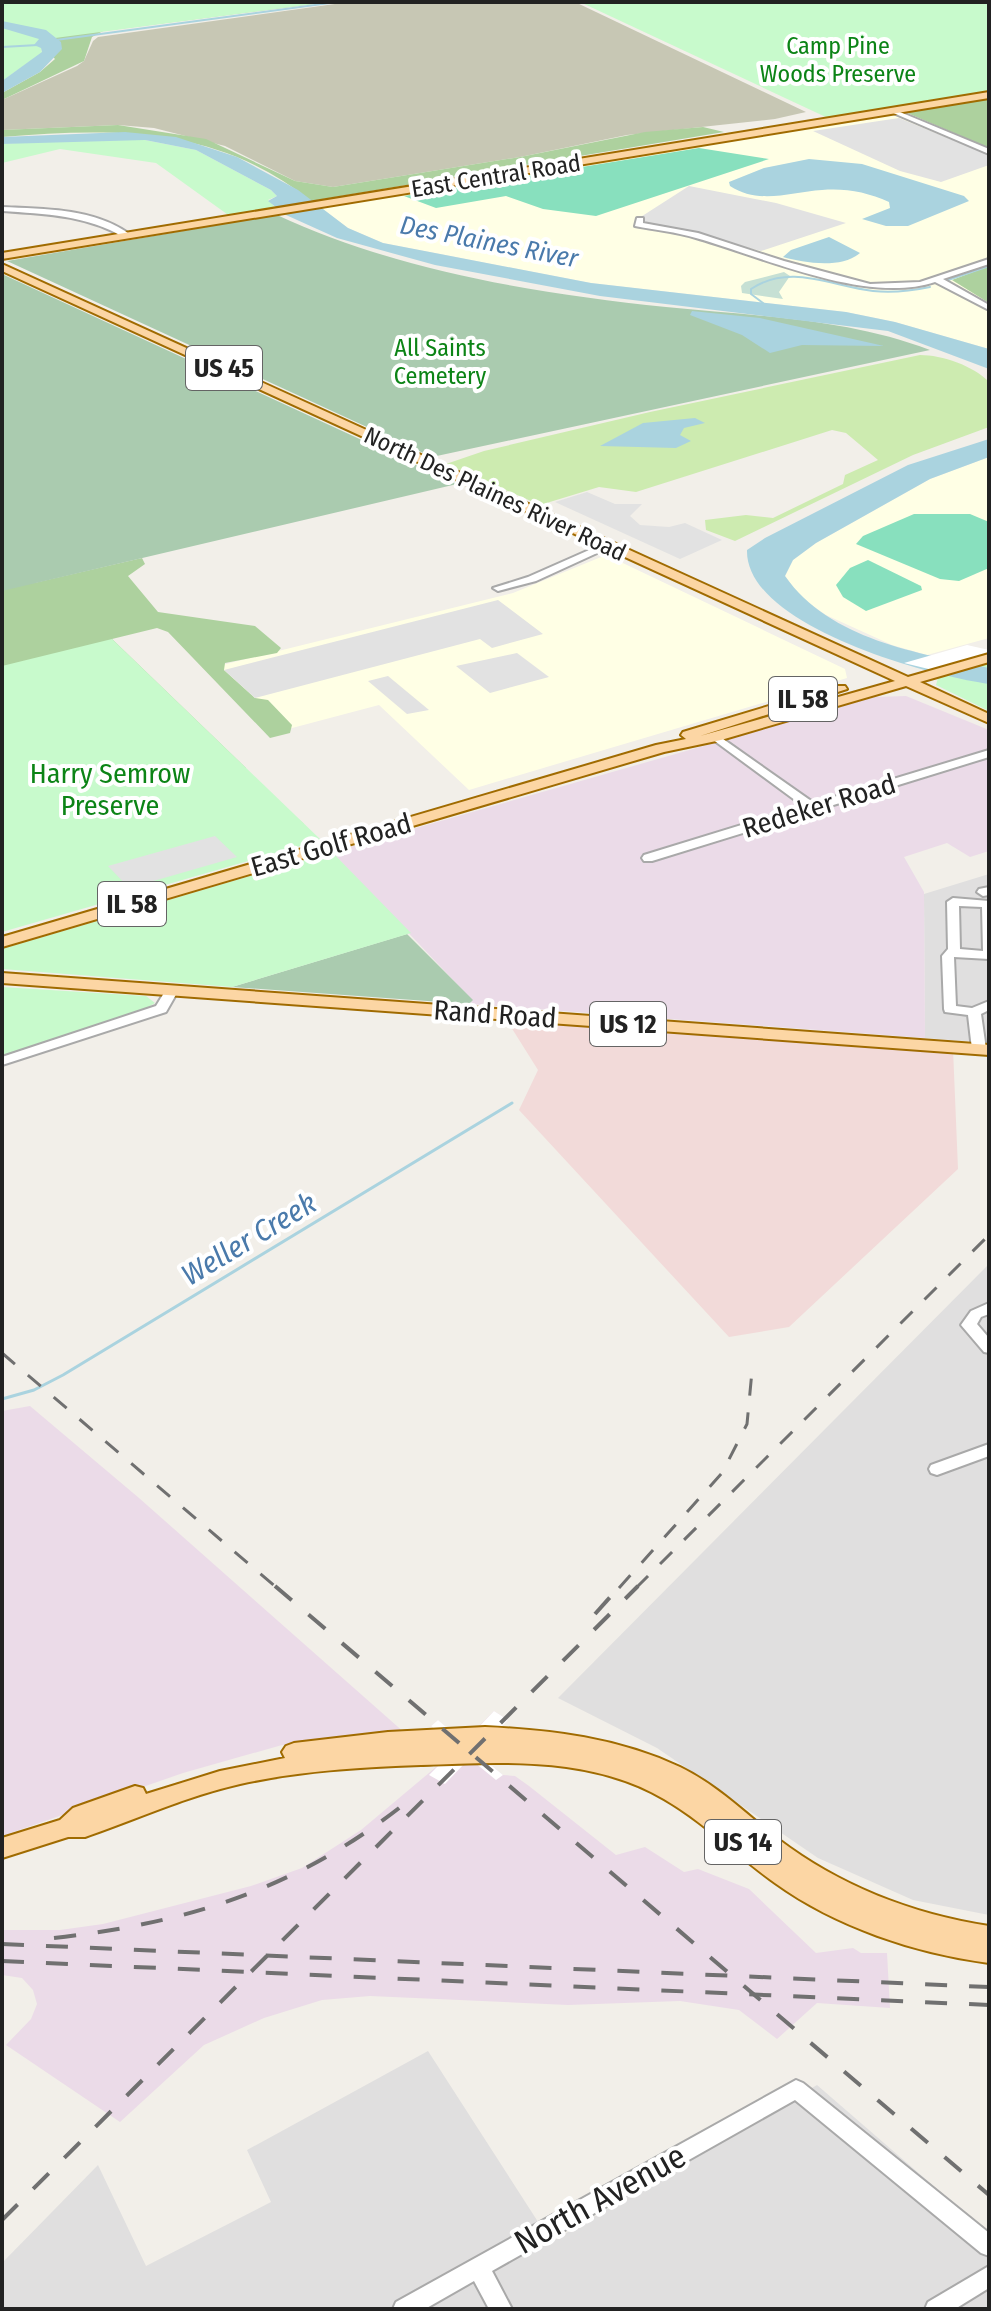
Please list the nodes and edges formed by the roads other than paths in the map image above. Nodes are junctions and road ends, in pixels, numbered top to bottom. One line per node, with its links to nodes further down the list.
1 (989, 95): 2 (main road, East Central Road)
2 (893, 111): 3 (street); 6 (main road, East Central Road)
3 (989, 152)
4 (2, 209): 6 (street)
5 (640, 220): 10 (street)
6 (128, 236): 7 (main road, East Central Road)
7 (2, 256)
8 (989, 261): 10 (street)
9 (2, 267): 12 (main road, North Des Plaines River Road / US 45)
10 (932, 280): 11 (street)
11 (989, 308)
12 (605, 546): 13 (street); 15 (main road, North Des Plaines River Road / US 45)
13 (498, 588)
14 (987, 651): 15 (main road, East Golf Road / IL 58); 16 (main road, East Golf Road / IL 58)
15 (891, 675): 16 (main road, North Des Plaines River Road / US 45); 19 (main road, East Golf Road / IL 58)
16 (907, 682): 17 (main road, North Des Plaines River Road / US 45); 18 (main road, East Golf Road / IL 58)
17 (989, 719)
18 (716, 737): 19 (main road, East Golf Road / IL 58); 21 (street)
19 (661, 748): 23 (main road, East Golf Road / IL 58)
20 (989, 753): 21 (street, Redeker Road)
21 (813, 808): 22 (street, Redeker Road)
22 (648, 858)
23 (2, 942)
24 (953, 952): 25 (street); 25 (street); 29 (street)
25 (989, 954)
26 (2, 978): 27 (main road, Rand Road / US 12)
27 (172, 991): 30 (main road, Rand Road / US 12); 31 (street)
28 (989, 1005): 29 (street)
29 (974, 1012): 30 (street)
30 (984, 1049)
31 (2, 1061)
32 (989, 1308): 33 (street)
33 (989, 1348)
34 (989, 1450): 35 (street)
35 (937, 1469)
36 (68, 1827): 37 (main road, US 14); 38 (main road, US 14); 39 (main road, US 14)
37 (2, 1848)
38 (989, 1936)
39 (989, 1953)
40 (989, 2246): 41 (street, North Avenue)
41 (478, 2268): 43 (street, North Avenue); 44 (street)
42 (989, 2276): 45 (street)
43 (404, 2309)
44 (501, 2309)
45 (936, 2309)

